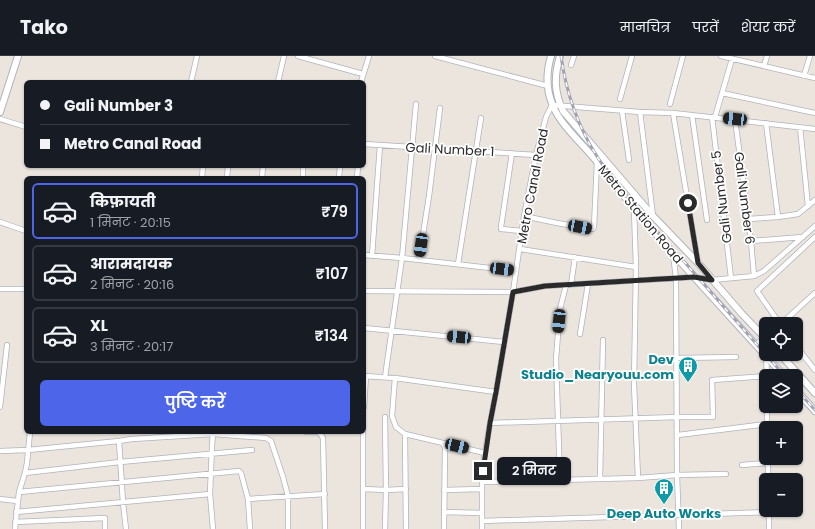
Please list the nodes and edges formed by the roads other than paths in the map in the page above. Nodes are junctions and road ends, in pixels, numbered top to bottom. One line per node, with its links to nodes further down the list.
1 (18, 56): 33 (street)
2 (197, 56): 21 (street)
3 (284, 56): 22 (street)
4 (298, 56): 18 (street)
5 (369, 56): 18 (street)
6 (434, 56): 24 (street)
7 (551, 56): 24 (street, Metro Station Road)
8 (560, 56): 30 (street, Metro Station Road)
9 (574, 56): 16 (street)
10 (632, 56): 26 (street)
11 (683, 56): 28 (street)
12 (721, 56): 15 (street)
13 (767, 56): 17 (street)
14 (810, 56): 19 (street)
15 (732, 59): 17 (street); 25 (street)
16 (571, 65)
17 (764, 66): 19 (street)
18 (363, 74): 23 (street)
19 (804, 76): 20 (street)
20 (815, 78)
21 (191, 80)
22 (278, 80)
23 (361, 80)
24 (548, 86): 29 (street, Metro Station Road)
25 (722, 93): 36 (street); 38 (street)
26 (620, 99)
27 (416, 104): 48 (street)
28 (670, 104)
29 (552, 105): 30 (street); 52 (street, Metro Canal Road); 54 (street, Metro Station Road)
30 (560, 106): 32 (street); 59 (street, Metro Station Road)
31 (440, 108): 49 (street)
32 (622, 111): 34 (street); 53 (street)
33 (0, 112)
34 (640, 112): 35 (street); 59 (street)
35 (674, 113): 37 (street); 77 (street)
36 (815, 113)
37 (692, 115): 38 (street); 62 (street)
38 (713, 117): 41 (street); 84 (street, Gali Number 5)
39 (481, 118): 50 (street)
40 (0, 119): 43 (street)
41 (735, 119): 42 (street); 61 (street, Gali Number 6)
42 (766, 123): 44 (street); 60 (street)
43 (24, 126)
44 (800, 127): 45 (street); 56 (street)
45 (815, 129)
46 (366, 144): 47 (street, Gali Number 1)
47 (380, 145): 48 (street, Gali Number 1); 73 (street)
48 (412, 147): 49 (street, Gali Number 1); 74 (street)
49 (436, 149): 50 (street, Gali Number 1); 76 (street)
50 (476, 151): 51 (street, Gali Number 1); 78 (street)
51 (512, 153): 52 (street, Gali Number 1); 66 (street)
52 (536, 155): 58 (street, Metro Canal Road)
53 (628, 160)
54 (597, 162): 57 (street, Metro Station Road); 58 (street)
55 (815, 200): 56 (street)
56 (808, 206): 60 (street)
57 (634, 208): 71 (street, Metro Station Road); 79 (street)
58 (524, 216): 66 (street, Metro Canal Road)
59 (653, 216): 77 (street, Metro Station Road)
60 (778, 217): 61 (street)
61 (748, 219): 69 (street, Gali Number 6)
62 (707, 220)
63 (0, 222): 65 (street)
64 (815, 226): 67 (street)
65 (24, 230)
66 (522, 231): 70 (street, Metro Canal Road)
67 (802, 237): 69 (street); 81 (street)
68 (815, 237): 95 (street)
69 (751, 241): 81 (street, Gali Number 6)
70 (520, 249): 75 (street); 80 (street, Metro Canal Road)
71 (674, 253): 82 (street, Metro Station Road); 83 (street)
72 (366, 255): 73 (street)
73 (372, 256): 74 (street)
74 (402, 258): 76 (street); 92 (street)
75 (575, 258): 79 (street); 88 (street)
76 (419, 260): 78 (street)
77 (698, 263): 85 (street, Metro Station Road)
78 (458, 264): 80 (street)
79 (636, 267): 86 (street)
80 (516, 271): 93 (street, Metro Canal Road)
81 (754, 276): 84 (street)
82 (694, 277): 83 (street); 85 (street); 105 (street, Metro Station Road)
83 (676, 278): 86 (street); 109 (street)
84 (730, 278): 85 (street)
85 (712, 280): 99 (street, Metro Station Road)
86 (636, 281): 87 (street); 125 (street)
87 (588, 284): 88 (street); 100 (street)
88 (569, 285): 93 (street); 127 (street)
89 (0, 289): 90 (street)
90 (24, 289)
91 (366, 291): 92 (street)
92 (398, 291): 93 (street); 98 (street)
93 (513, 292): 102 (street, Metro Canal Road)
94 (815, 293): 96 (street)
95 (775, 317)
96 (788, 317)
97 (366, 328): 98 (street)
98 (391, 330): 102 (street); 115 (street)
99 (759, 331)
100 (580, 334)
101 (603, 340): 126 (street)
102 (504, 342): 118 (street, Metro Canal Road)
103 (759, 342): 105 (street)
104 (7, 345): 121 (street)
105 (756, 345): 106 (street, Metro Station Road)
106 (759, 348)
107 (803, 355): 113 (street)
108 (736, 357): 109 (street)
109 (677, 358): 123 (street)
110 (770, 361): 112 (street, Metro Station Road)
111 (786, 361): 119 (street)
112 (778, 369)
113 (815, 370)
114 (366, 376): 115 (street)
115 (385, 377): 117 (street)
116 (759, 377): 123 (street)
117 (395, 378): 118 (street); 137 (street)
118 (496, 392): 128 (street, Metro Canal Road)
119 (815, 393)
120 (803, 398): 122 (street)
121 (0, 407)
122 (815, 411)
123 (678, 417): 125 (street); 139 (street)
124 (385, 418): 163 (street)
125 (636, 418): 126 (street); 156 (street)
126 (602, 419): 127 (street); 155 (street)
127 (558, 421): 128 (street); 157 (street)
128 (490, 423): 147 (street, Metro Canal Road)
129 (759, 427): 139 (street)
130 (30, 434): 143 (street)
131 (190, 434): 138 (street)
132 (213, 434): 146 (street)
133 (225, 434): 140 (street)
134 (261, 434): 140 (street)
135 (320, 434): 167 (street)
136 (363, 434): 160 (street)
137 (406, 434): 142 (street); 161 (street)
138 (166, 435): 141 (street)
139 (678, 435): 154 (street)
140 (260, 437): 168 (street)
141 (119, 441): 143 (street); 148 (street)
142 (443, 443): 147 (street); 164 (street)
143 (28, 450): 145 (street); 151 (street)
144 (252, 450): 146 (street)
145 (0, 451)
146 (212, 453): 148 (street); 152 (street)
147 (485, 453): 159 (street, Metro Canal Road)
148 (120, 462): 151 (street); 158 (street)
149 (759, 462): 150 (street)
150 (742, 465)
151 (25, 473): 165 (street)
152 (211, 474): 158 (street); 166 (street); 170 (street)
153 (726, 474): 154 (street)
154 (677, 475): 156 (street); 177 (street)
155 (600, 478): 156 (street); 157 (street)
156 (638, 478)
157 (560, 480): 159 (street)
158 (121, 482): 165 (street); 172 (street)
159 (482, 482): 162 (street, Metro Canal Road)
160 (363, 489): 163 (street); 188 (street)
161 (406, 489): 163 (street); 190 (street)
162 (482, 489): 164 (street); 176 (street, Metro Canal Road)
163 (386, 490): 189 (street)
164 (444, 490): 175 (street)
165 (19, 492): 171 (street)
166 (210, 494): 172 (street); 184 (street)
167 (325, 494): 168 (street); 187 (street)
168 (288, 496): 170 (street); 186 (street)
169 (0, 499): 171 (street)
170 (248, 499): 185 (street)
171 (18, 501): 174 (street)
172 (123, 503): 174 (street); 183 (street)
173 (759, 511): 177 (street)
174 (16, 512): 180 (street)
175 (444, 512): 176 (street); 191 (street)
176 (482, 513): 179 (street, Metro Canal Road)
177 (678, 515): 179 (street); 193 (street)
178 (769, 517): 194 (street)
179 (482, 521): 192 (street, Metro Canal Road)
180 (16, 522): 181 (street); 182 (street)
181 (15, 529)
182 (106, 529)
183 (126, 529)
184 (213, 529)
185 (250, 529)
186 (288, 529)
187 (325, 529)
188 (363, 529)
189 (385, 529)
190 (406, 529)
191 (444, 529)
192 (482, 529)
193 (679, 529)
194 (770, 529)

